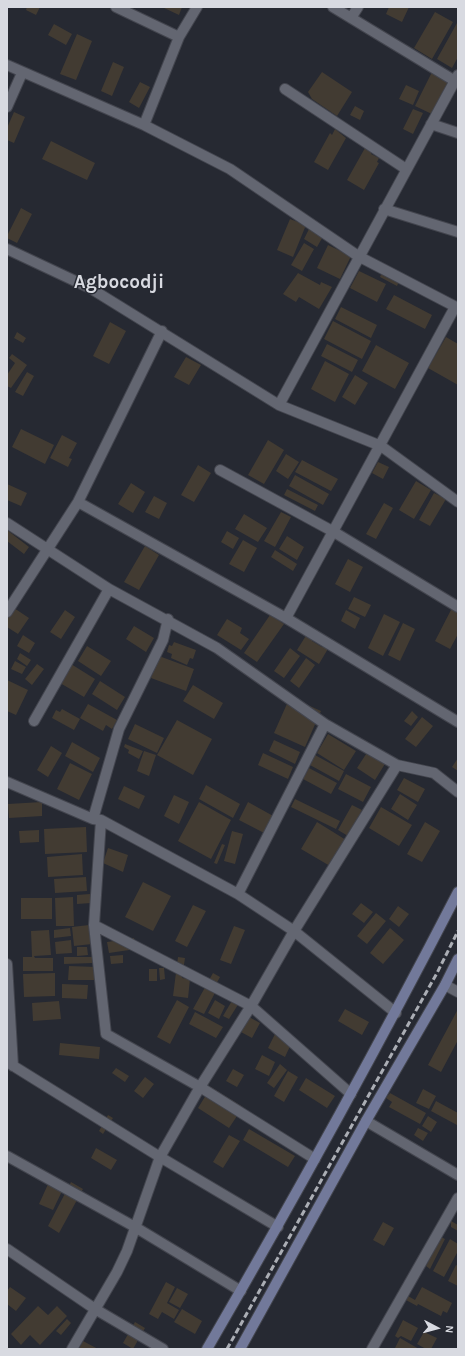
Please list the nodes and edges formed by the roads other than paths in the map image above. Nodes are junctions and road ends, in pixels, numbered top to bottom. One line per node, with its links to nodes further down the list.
1 (116, 7): 6 (street)
2 (197, 7): 6 (street)
3 (334, 7): 5 (street)
4 (358, 7): 5 (street)
5 (351, 18): 9 (street)
6 (179, 36): 12 (street)
7 (7, 65): 8 (street)
8 (22, 73): 11 (street); 12 (street)
9 (456, 78): 13 (street)
10 (285, 89): 15 (street)
11 (7, 107)
12 (144, 124): 19 (street)
13 (431, 124): 14 (street); 15 (street)
14 (458, 133)
15 (406, 170): 16 (street)
16 (384, 210): 17 (street); 19 (street)
17 (458, 232)
18 (7, 249): 21 (street)
19 (358, 256): 20 (street); 22 (street)
20 (456, 307): 23 (street)
21 (162, 331): 22 (street); 26 (street)
22 (279, 405): 23 (street)
23 (381, 446): 25 (street); 28 (street)
24 (220, 470): 28 (street)
25 (458, 501)
26 (78, 502): 29 (street); 33 (street)
27 (7, 523): 29 (street)
28 (334, 532): 31 (street); 33 (street)
29 (47, 549): 30 (street); 32 (street)
30 (109, 589): 34 (street); 35 (street)
31 (458, 607)
32 (7, 612)
33 (286, 618): 36 (street)
34 (168, 620): 37 (street); 41 (street)
35 (34, 721)
36 (458, 722)
37 (325, 724): 38 (street); 43 (street)
38 (397, 765): 40 (street); 45 (street)
39 (7, 782): 41 (street)
40 (458, 792)
41 (97, 819): 43 (street); 44 (street)
42 (458, 892): 51 (main road)
43 (238, 894): 45 (street)
44 (94, 925): 50 (street); 53 (street)
45 (294, 931): 50 (street); 51 (street)
46 (458, 959): 48 (main road)
47 (7, 964): 52 (street)
48 (445, 985): 49 (street); 55 (main road)
49 (458, 992)
50 (251, 1006): 53 (street); 54 (street)
51 (396, 1013): 54 (main road)
52 (10, 1064): 57 (street)
53 (200, 1087): 57 (street); 58 (street)
54 (351, 1094): 58 (main road)
55 (366, 1121): 59 (street); 69 (main road)
56 (7, 1157): 61 (street)
57 (160, 1157): 61 (street); 62 (street)
58 (315, 1159): 62 (main road)
59 (458, 1175)
60 (458, 1198): 70 (street)
61 (135, 1226): 64 (street); 65 (street)
62 (278, 1227): 64 (main road)
63 (7, 1248): 65 (street)
64 (241, 1291): 68 (main road)
65 (95, 1309): 66 (street); 67 (street)
66 (72, 1349)
67 (163, 1349)
68 (207, 1349)
69 (240, 1349)
70 (372, 1349)

